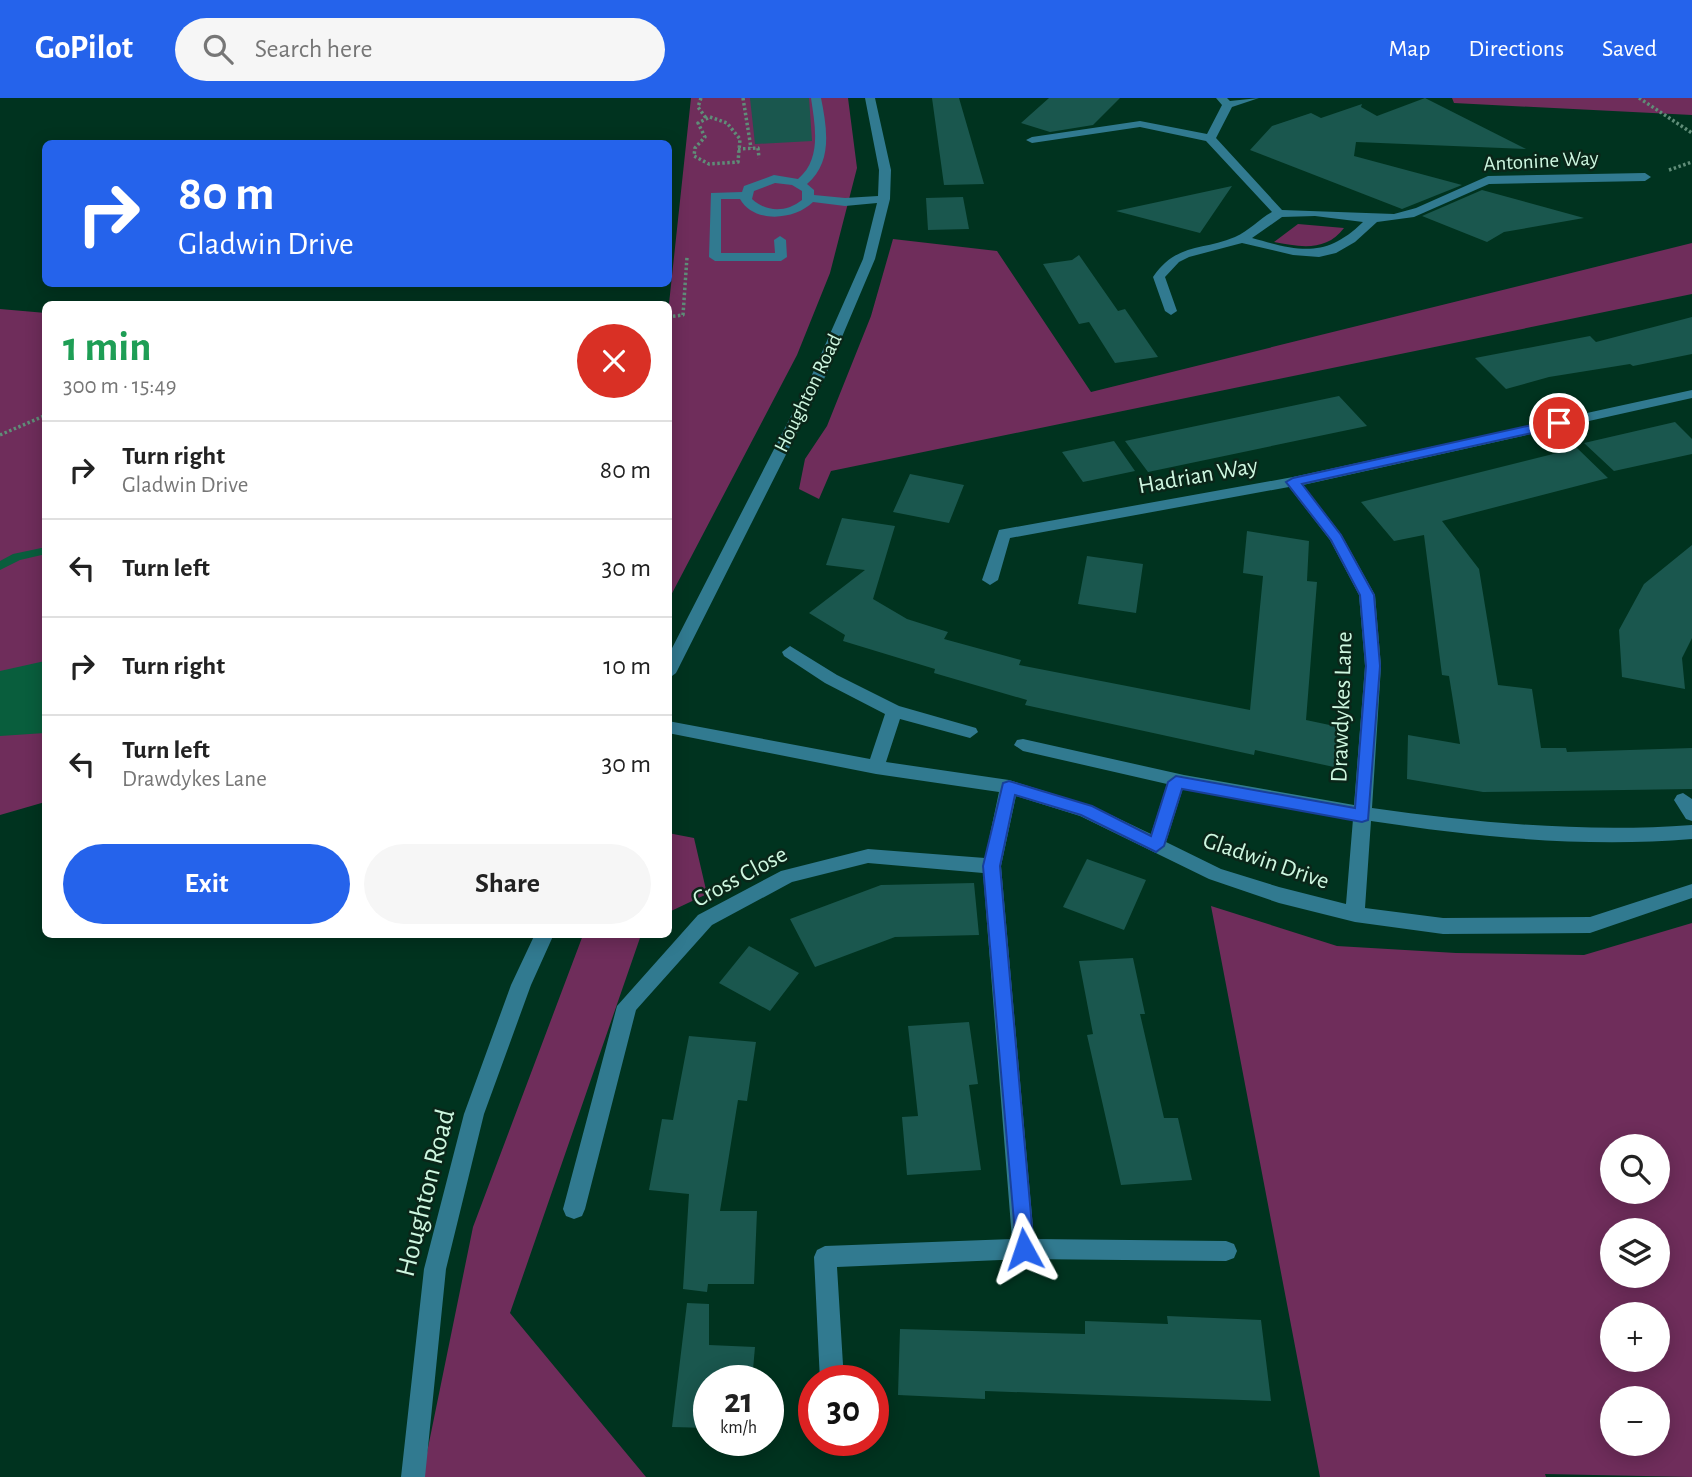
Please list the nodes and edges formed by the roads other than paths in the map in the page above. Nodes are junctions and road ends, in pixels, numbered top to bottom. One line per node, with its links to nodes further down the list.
1 (817, 98): 8 (street)
2 (870, 98): 11 (street, Houghton Road)
3 (1254, 98): 4 (street)
4 (1224, 102): 5 (street)
5 (1210, 138): 6 (street); 12 (street)
6 (1032, 140)
7 (1645, 177): 13 (street, Antonine Way)
8 (800, 184): 9 (street); 10 (street)
9 (745, 195): 10 (street); 15 (street)
10 (809, 198): 11 (street)
11 (884, 200): 21 (street, Houghton Road)
12 (1279, 213): 13 (street, Antonine Way); 14 (street)
13 (1372, 220): 14 (street)
14 (1242, 239): 16 (street)
15 (780, 240)
16 (1171, 311)
17 (1692, 394): 18 (street, Hadrian Way)
18 (1293, 482): 19 (street, Hadrian Way); 29 (street, Drawdykes Lane)
19 (990, 580)
20 (790, 652): 22 (street)
21 (672, 665)
22 (894, 711): 24 (street); 26 (street)
23 (672, 728): 26 (street, Gladwin Drive)
24 (970, 732)
25 (1023, 745): 27 (street)
26 (876, 767): 28 (street, Gladwin Drive)
27 (1176, 782): 29 (street); 31 (street)
28 (1009, 787): 31 (street, Gladwin Drive); 32 (street)
29 (1362, 816): 30 (street); 34 (street, Drawdykes Lane)
30 (1692, 832)
31 (1156, 846): 34 (street, Gladwin Drive)
32 (992, 866): 36 (street, Cross Close); 37 (street)
33 (1692, 891): 34 (street, Gladwin Drive)
34 (1355, 915)
35 (543, 938): 40 (street, Houghton Road)
36 (574, 1209)
37 (1024, 1249): 38 (street); 39 (street)
38 (1226, 1251)
39 (831, 1365)
40 (413, 1477)

